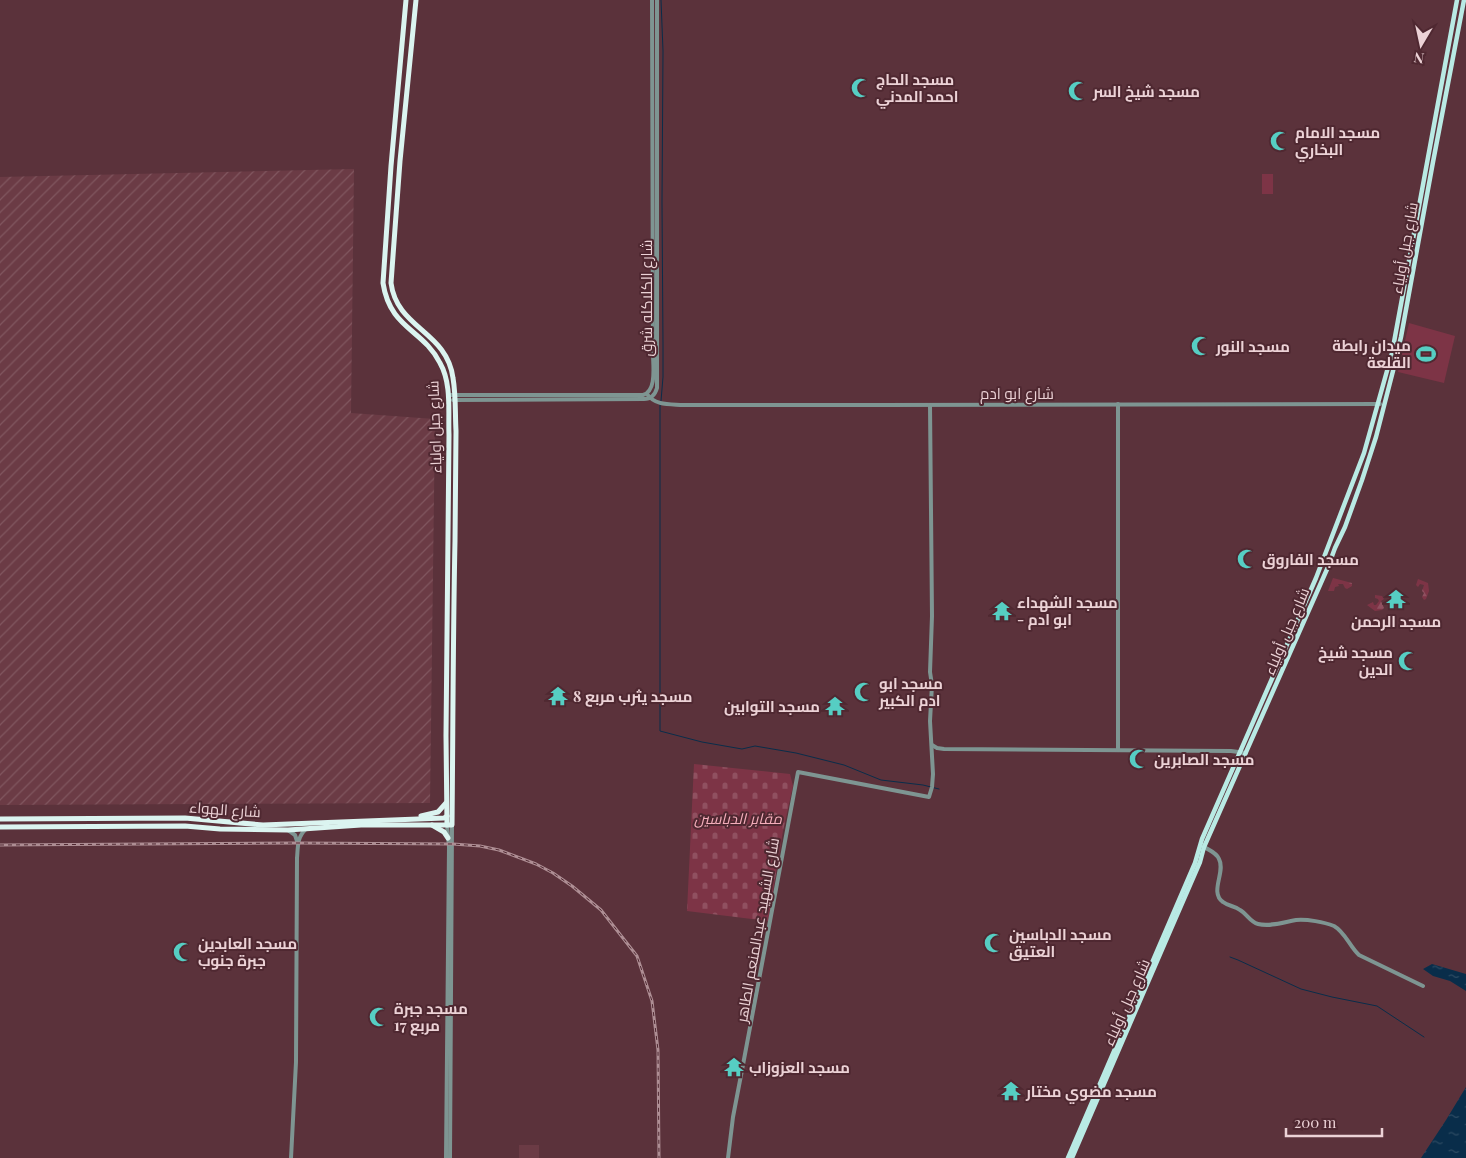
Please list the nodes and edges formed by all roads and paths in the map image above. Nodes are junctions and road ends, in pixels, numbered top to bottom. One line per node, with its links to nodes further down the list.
1 (406, 0): 8 (highway, شارع جبل اولياء)
2 (416, 0): 9 (highway, شارع جبل اولياء)
3 (652, 0): 7 (street, شارع الكلاكله شرق)
4 (656, 0): 7 (street, شارع الكلاكله شرق)
5 (1457, 0): 10 (main road, شارع جبل أولياء)
6 (1464, 0): 13 (main road, شارع جبل أولياء)
7 (648, 396): 9 (street); 12 (street, شارع ابو ادم)
8 (448, 398): 9 (street); 19 (highway, شارع جبل اولياء)
9 (455, 398): 20 (highway, شارع جبل اولياء)
10 (1378, 403): 11 (street, شارع ابو ادم); 13 (street, شارع ابو ادم); 17 (main road, شارع جبل أولياء)
11 (1118, 404): 12 (street, شارع ابو ادم); 16 (street)
12 (930, 405): 14 (street, شارع الشهيد عبدالمنعم الطاهر)
13 (1385, 405): 17 (main road, شارع جبل أولياء)
14 (932, 745): 15 (street); 18 (street, شارع الشهيد عبدالمنعم الطاهر)
15 (944, 749): 16 (street); 18 (street)
16 (1118, 750): 17 (street)
17 (1243, 753): 30 (main road, شارع جبل أولياء); 35 (main road, شارع جبل أولياء)
18 (932, 755): 34 (street, شارع الشهيد عبدالمنعم الطاهر)
19 (446, 803): 20 (highway, شارع جبل اولياء); 21 (highway)
20 (450, 816): 21 (highway, شارع الهواء); 24 (highway)
21 (413, 818): 22 (highway, شارع الهواء)
22 (0, 819)
23 (432, 825): 24 (highway, شارع الهواء); 26 (highway, شارع الهواء); 28 (highway)
24 (450, 825): 28 (street); 33 (street)
25 (0, 827): 27 (highway, شارع الهواء)
26 (306, 829): 27 (highway, شارع الهواء); 29 (street)
27 (288, 830): 29 (street)
28 (448, 838): 33 (street)
29 (298, 843): 32 (street)
30 (1204, 847): 31 (street); 36 (main road, شارع جبل أولياء)
31 (1422, 986)
32 (291, 1158)
33 (448, 1158)
34 (728, 1158)
35 (1068, 1158)
36 (1072, 1158)

